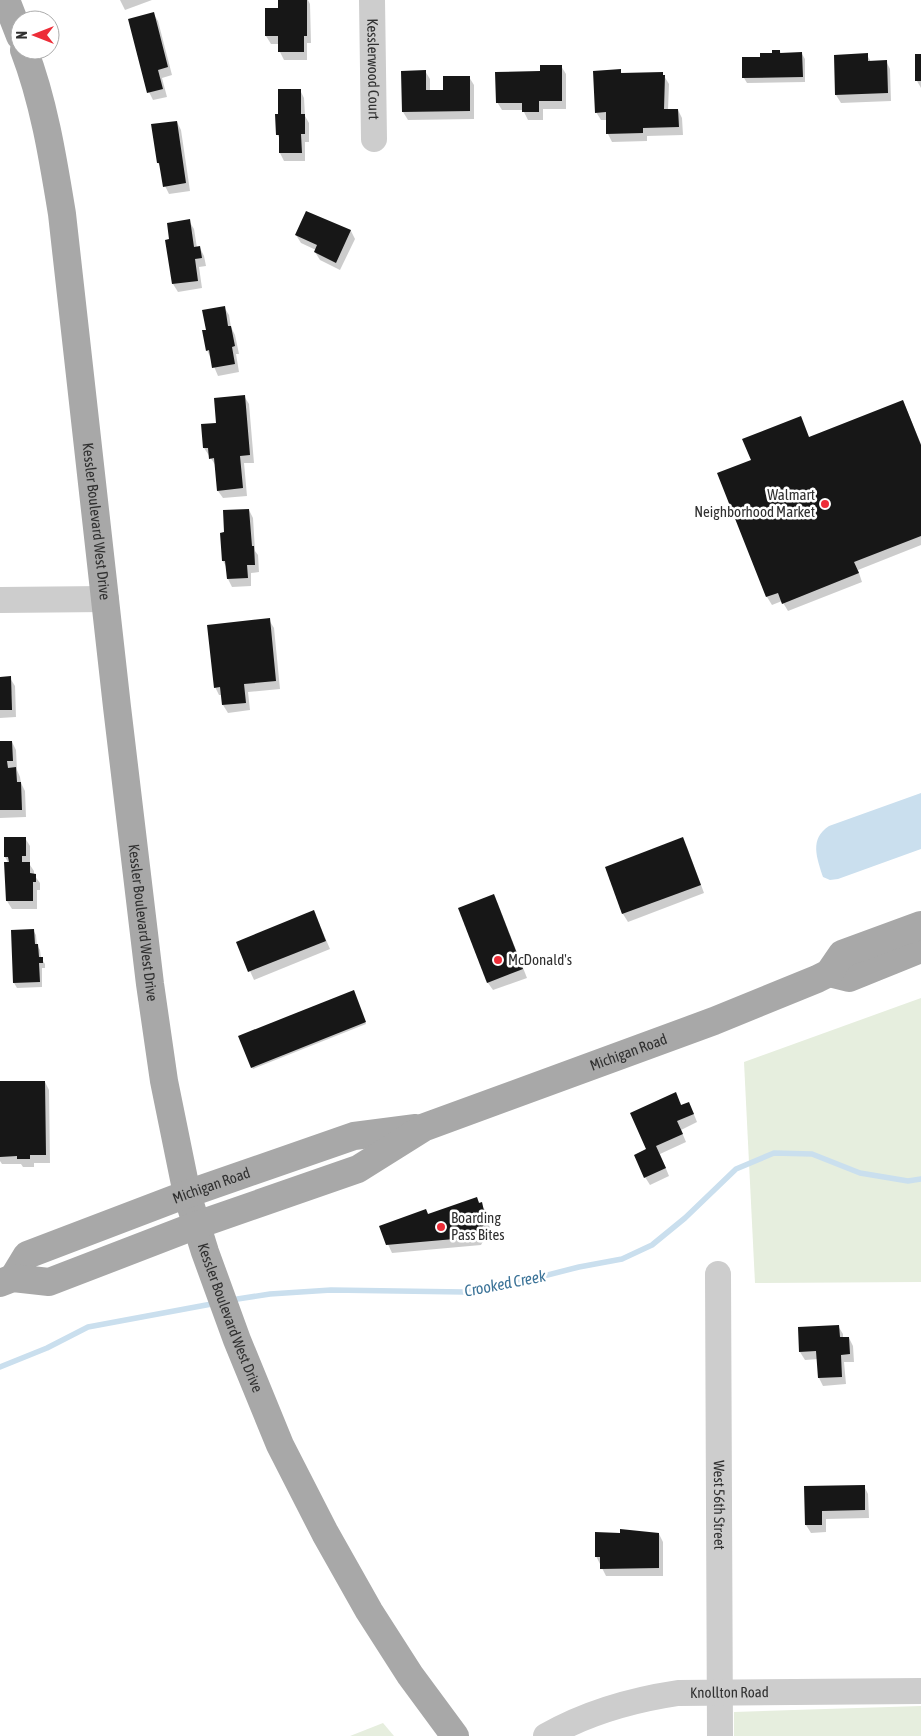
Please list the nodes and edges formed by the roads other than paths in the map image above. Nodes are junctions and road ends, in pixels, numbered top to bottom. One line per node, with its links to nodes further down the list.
1 (372, 0): 3 (street, Kesslerwood Court)
2 (27, 60): 4 (main road, Kessler Boulevard West Drive)
3 (374, 138)
4 (106, 599): 5 (street); 10 (main road, Kessler Boulevard West Drive)
5 (0, 600)
6 (921, 925): 8 (main road)
7 (921, 949): 8 (main road)
8 (829, 973): 9 (main road, Michigan Road)
9 (425, 1127): 10 (main road, Michigan Road); 11 (main road, Michigan Road)
10 (187, 1194): 11 (main road, Kessler Boulevard West Drive); 13 (main road, Michigan Road)
11 (197, 1225): 13 (main road, Michigan Road); 16 (main road, Kessler Boulevard West Drive)
12 (718, 1274): 15 (street, West 56th Street)
13 (7, 1280)
14 (921, 1691): 15 (street, Knollton Road)
15 (720, 1692): 17 (street, Knollton Road); 18 (street, West 56th Street)
16 (455, 1736)
17 (546, 1736)
18 (720, 1736)

